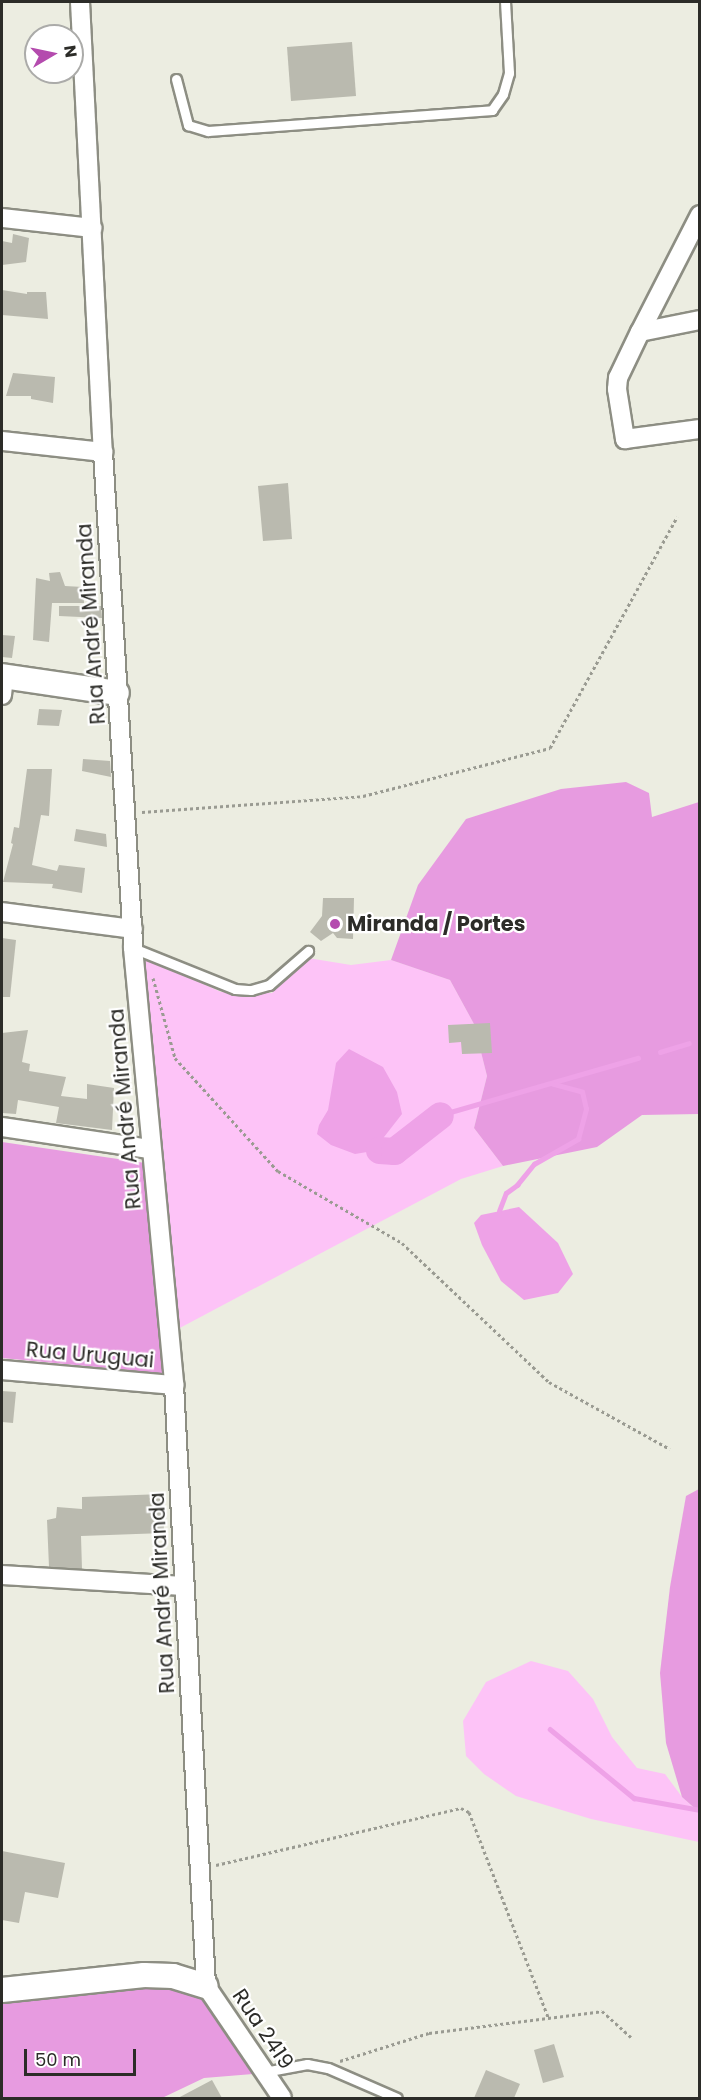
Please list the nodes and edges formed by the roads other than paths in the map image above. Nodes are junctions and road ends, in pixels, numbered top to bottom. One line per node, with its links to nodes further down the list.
1 (80, 2): 6 (street, Rua André Miranda)
2 (505, 2): 3 (lane)
3 (176, 79)
4 (699, 215): 8 (street)
5 (2, 218): 6 (street)
6 (92, 228): 11 (street, Rua André Miranda)
7 (699, 321): 8 (street)
8 (640, 332): 9 (street)
9 (699, 429)
10 (2, 445): 11 (street)
11 (103, 452): 13 (street, Rua André Miranda)
12 (2, 683): 13 (street)
13 (117, 693): 15 (street, Rua André Miranda)
14 (2, 912): 15 (street)
15 (133, 929): 16 (street, Rua André Miranda)
16 (140, 951): 17 (lane); 19 (street, Rua André Miranda)
17 (308, 951)
18 (2, 1127): 19 (street)
19 (150, 1149): 21 (street, Rua André Miranda)
20 (2, 1370): 21 (street, Rua Uruguai)
21 (174, 1385): 23 (street, Rua André Miranda)
22 (2, 1575): 23 (street)
23 (183, 1586): 24 (street, Rua André Miranda)
24 (206, 1986): 25 (street); 26 (street, Rua 2419)
25 (2, 1990)
26 (264, 2072): 27 (street, Rua 2419); 28 (lane)
27 (282, 2098)
28 (398, 2098)

